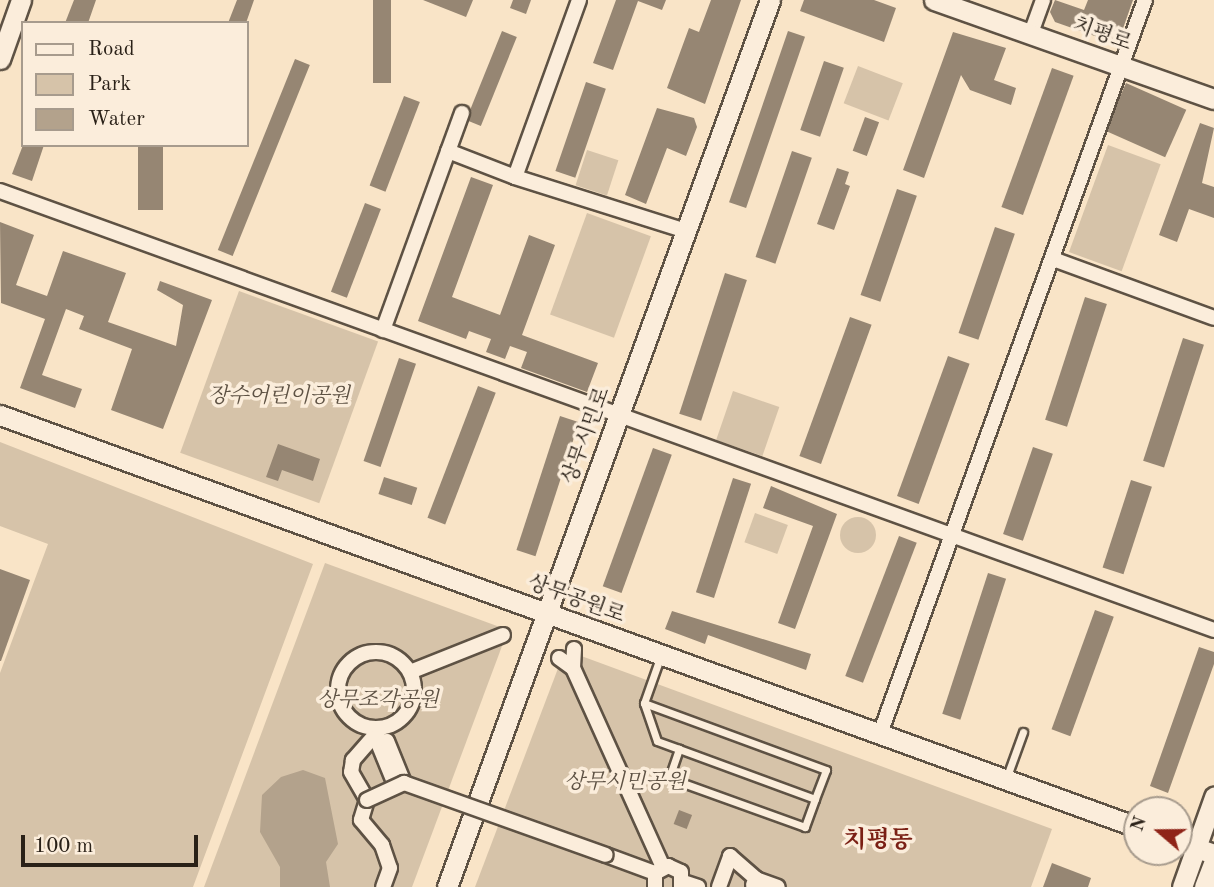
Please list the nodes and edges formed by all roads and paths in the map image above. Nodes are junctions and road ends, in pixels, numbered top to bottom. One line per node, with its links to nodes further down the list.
1 (21, 0): 8 (street)
2 (579, 0): 13 (street)
3 (770, 0): 15 (street, 상무시민로)
4 (934, 0): 7 (street, 치평로)
5 (1043, 0): 7 (street)
6 (1145, 0): 9 (street)
7 (1031, 33): 9 (street, 치평로)
8 (0, 59)
9 (1121, 67): 10 (street, 치평로); 16 (street)
10 (1213, 96)
11 (462, 113): 12 (street)
12 (448, 151): 13 (street); 18 (street)
13 (515, 177): 15 (street)
14 (0, 191): 18 (street)
15 (686, 231): 20 (street, 상무시민로)
16 (1053, 259): 17 (street); 21 (street)
17 (1214, 318)
18 (383, 330): 20 (street)
19 (0, 415): 22 (street, 상무공원로)
20 (619, 416): 21 (street); 22 (street, 상무시민로)
21 (951, 538): 23 (street); 33 (street)
22 (546, 614): 26 (street, 상무공원로); 47 (street, 상무시민로)
23 (1214, 630)
24 (503, 635): 29 (street)
25 (574, 649): 28 (street)
26 (662, 654): 30 (lane); 33 (street, 상무공원로)
27 (559, 658): 28 (street)
28 (573, 668): 43 (street)
29 (410, 672): 32 (street); 32 (street)
30 (643, 704): 34 (lane); 39 (lane)
31 (1023, 732): 35 (lane)
32 (378, 733): 36 (street); 38 (street)
33 (880, 734): 35 (street, 상무공원로)
34 (679, 749): 39 (lane); 39 (lane)
35 (1006, 779): 40 (street, 상무공원로)
36 (398, 780): 38 (street, bridge); 43 (street, bridge)
37 (1214, 797): 41 (street)
38 (365, 798): 46 (street)
39 (815, 799)
40 (1123, 822)
41 (1196, 848): 51 (street)
42 (1214, 861): 52 (street)
43 (658, 876): 45 (street)
44 (754, 883): 49 (street); 50 (street)
45 (682, 884): 48 (street)
46 (383, 887)
47 (447, 887)
48 (698, 887)
49 (719, 887)
50 (778, 887)
51 (1182, 887)
52 (1205, 887)

